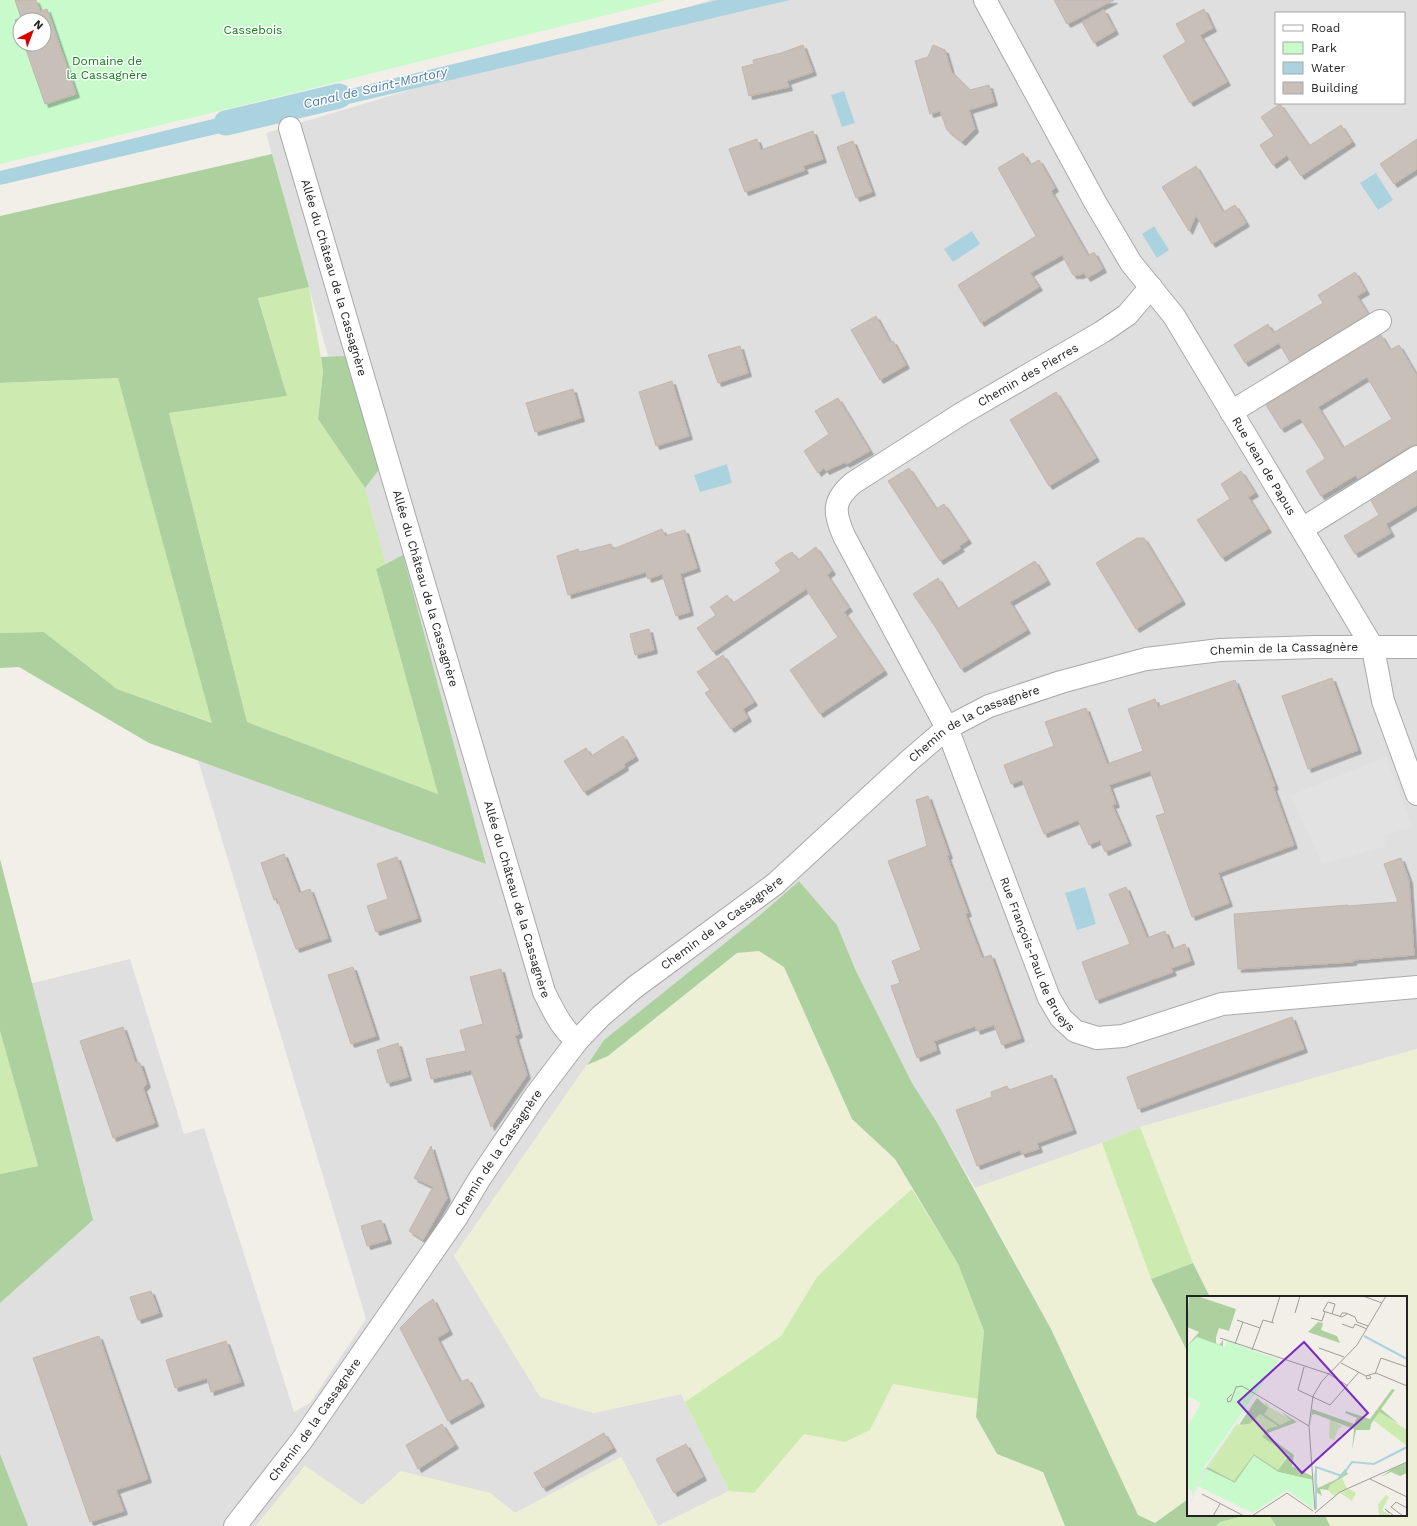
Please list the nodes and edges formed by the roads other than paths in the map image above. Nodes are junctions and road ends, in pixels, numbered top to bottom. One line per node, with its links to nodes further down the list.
1 (985, 0): 3 (street)
2 (290, 128): 13 (street, Allée du Château de la Cassagnère)
3 (1151, 287): 5 (street, Rue Jean de Papus); 10 (street, Chemin des Pierres)
4 (1380, 321): 5 (street)
5 (1231, 412): 7 (street, Rue Jean de Papus)
6 (1417, 457): 7 (street)
7 (1302, 529): 9 (street, Rue Jean de Papus)
8 (1417, 647): 9 (street, Chemin de la Cassagnère)
9 (1373, 648): 10 (street, Chemin de la Cassagnère); 11 (street, Rue Jean de Papus)
10 (947, 728): 12 (street, Rue François-Paul de Brueys); 13 (street, Chemin de la Cassagnère)
11 (1417, 794)
12 (1417, 987)
13 (576, 1041): 14 (street, Chemin de la Cassagnère)
14 (235, 1526)

